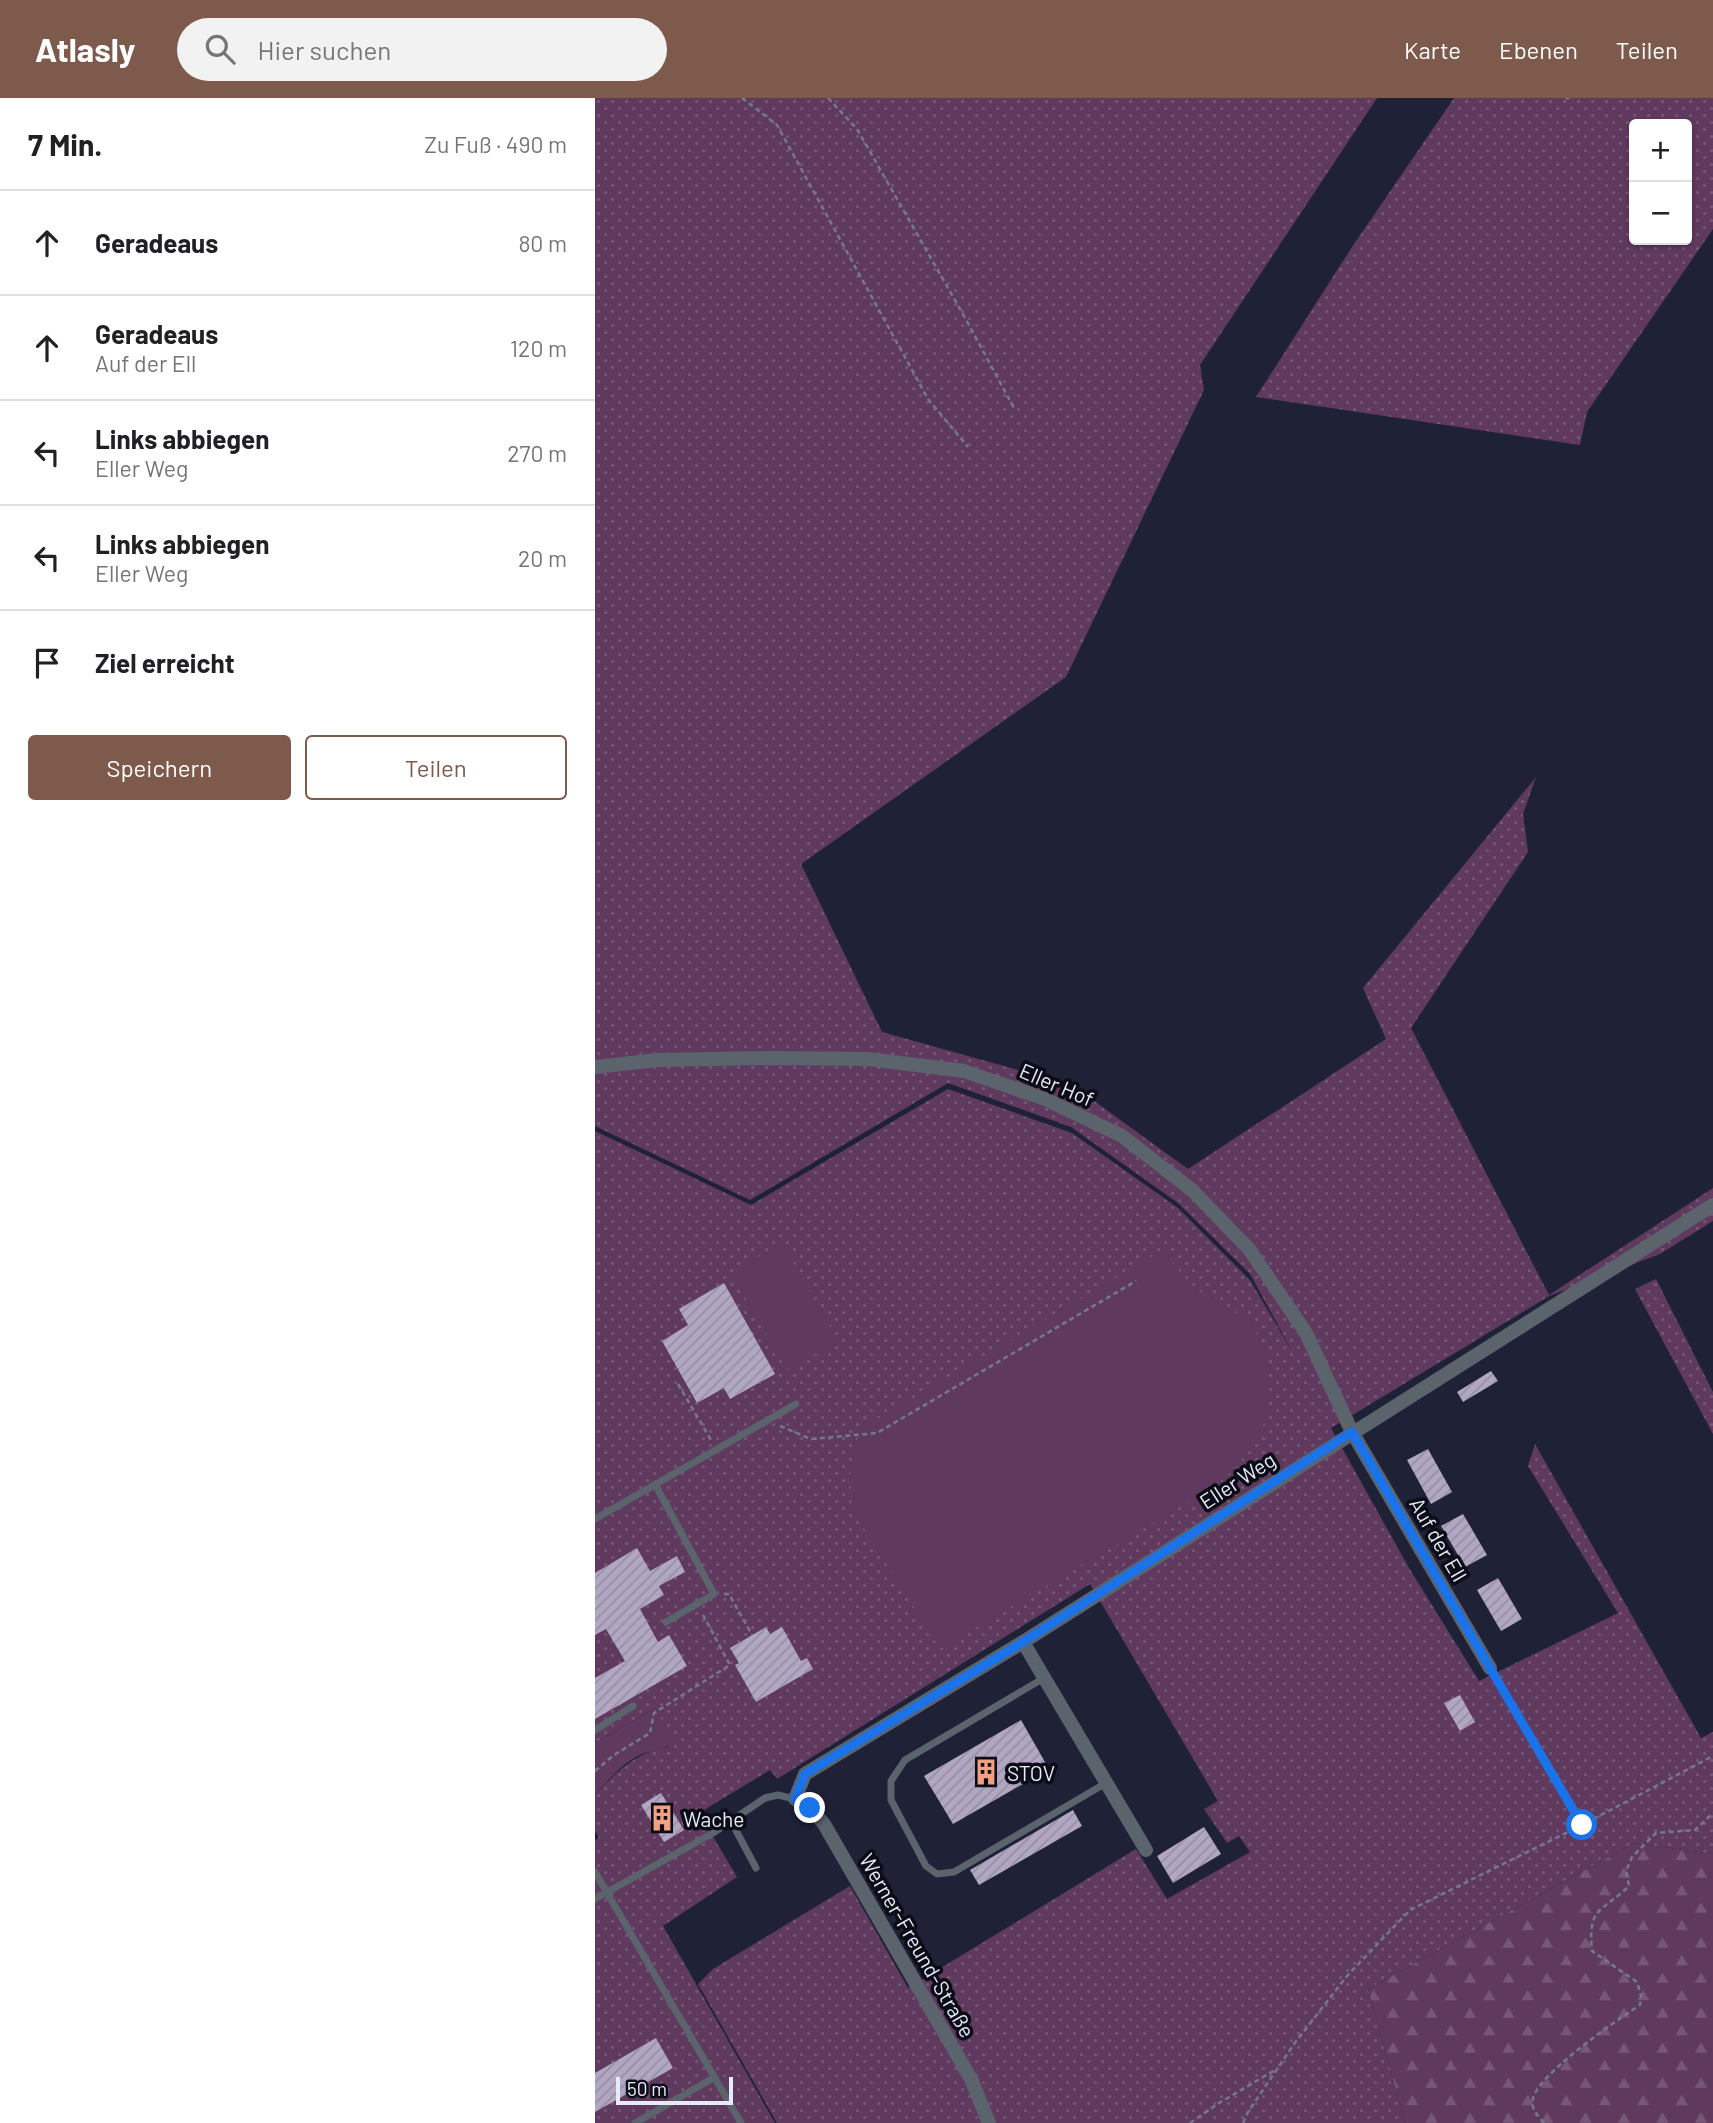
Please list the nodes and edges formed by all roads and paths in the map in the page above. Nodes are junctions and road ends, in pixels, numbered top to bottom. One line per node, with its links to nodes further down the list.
1 (742, 98): 6 (path)
2 (828, 98): 5 (path)
3 (1565, 98): 4 (path)
4 (1574, 98)
5 (1014, 408)
6 (968, 447)
7 (595, 1067): 13 (street, Eller Hof)
8 (1713, 1205): 13 (street, Eller Weg)
9 (1136, 1281): 12 (path)
10 (678, 1384): 14 (path)
11 (796, 1404): 12 (lane)
12 (768, 1420): 14 (lane)
13 (1352, 1432): 21 (street, Eller Weg); 22 (street, Auf der Ell)
14 (717, 1449): 15 (lane)
15 (655, 1484): 16 (lane); 17 (lane)
16 (595, 1519)
17 (713, 1594): 18 (lane); 20 (path)
18 (697, 1604): 19 (lane); 27 (path)
19 (666, 1622)
20 (752, 1635)
21 (1023, 1642): 23 (street); 29 (street, Eller Weg)
22 (1490, 1668): 32 (path)
23 (1044, 1678): 28 (street); 28 (lane)
24 (633, 1706): 25 (lane)
25 (595, 1730)
26 (1713, 1756): 32 (path)
27 (595, 1771)
28 (1106, 1783): 33 (street)
29 (795, 1799): 31 (lane); 42 (street, Werner-Freund-Straße)
30 (1713, 1813): 45 (path)
31 (731, 1821): 34 (lane); 36 (lane)
32 (1582, 1825): 38 (path)
33 (1146, 1850)
34 (756, 1868)
35 (595, 1872): 36 (lane)
36 (607, 1892): 37 (lane); 39 (lane)
37 (595, 1899)
38 (1278, 2068): 43 (path); 44 (path)
39 (715, 2077): 40 (lane); 41 (lane)
40 (635, 2123)
41 (741, 2123)
42 (989, 2123)
43 (1190, 2123)
44 (1243, 2123)
45 (1544, 2123)

